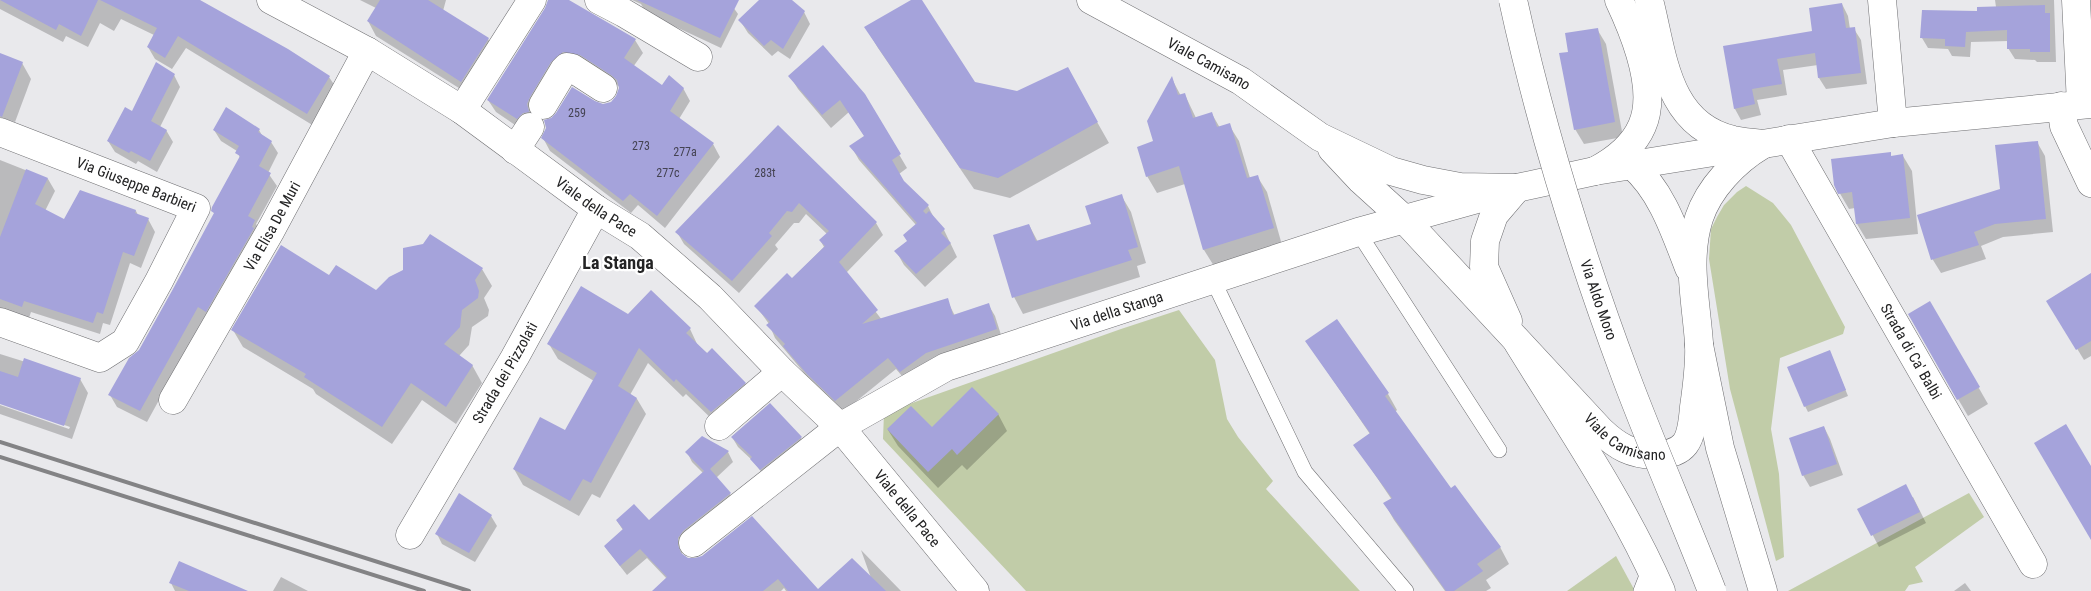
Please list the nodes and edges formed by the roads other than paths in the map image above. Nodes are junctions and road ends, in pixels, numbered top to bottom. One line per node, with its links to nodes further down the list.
1 (271, 0): 11 (street, Viale della Pace)
2 (532, 0): 16 (street)
3 (599, 0): 10 (street)
4 (1091, 0): 19 (street, Viale Camisano)
5 (1513, 0): 46 (street, Via Aldo Moro, bridge)
6 (1619, 0): 23 (street)
7 (1649, 0): 20 (street)
8 (1882, 0): 17 (street)
9 (2076, 0): 15 (street)
10 (627, 6): 13 (street)
11 (313, 9): 12 (street, Viale della Pace)
12 (368, 51): 16 (street, Viale della Pace); 35 (street, Via Elisa De Muri)
13 (698, 57)
14 (603, 88): 21 (street)
15 (2078, 104): 17 (street); 24 (street)
16 (462, 110): 21 (street, Viale della Pace)
17 (1893, 123): 20 (street)
18 (0, 132): 31 (street, Via Giuseppe Barbieri)
19 (1320, 137): 25 (street, Viale Camisano); 27 (street, Viale Camisano)
20 (1776, 142): 22 (street, Viale Camisano); 29 (street, Viale Camisano); 41 (street, Strada di Ca' Balbi)
21 (515, 150): 26 (street, Viale della Pace)
22 (1632, 165): 23 (street, Viale Camisano); 29 (street, Viale Camisano)
23 (1595, 171): 25 (street, Viale Camisano)
24 (2091, 183)
25 (1517, 188): 27 (street, Via della Stanga); 32 (street, Viale Camisano)
26 (596, 209): 34 (street, Viale della Pace); 39 (street, Strada dei Pizzolati)
27 (1404, 219): 28 (street, Via della Stanga); 32 (street, Viale Camisano)
28 (1358, 232): 30 (street, Via della Stanga); 38 (lane)
29 (1693, 279): 33 (street, Viale Camisano)
30 (1213, 280): 37 (street, Via della Stanga); 44 (lane)
31 (0, 322)
32 (1518, 343): 33 (street, Viale Camisano); 42 (street)
33 (1699, 345): 47 (street)
34 (782, 372): 36 (street); 37 (street, Viale della Pace)
35 (173, 400)
36 (719, 426)
37 (840, 426): 40 (street); 43 (street, Viale della Pace)
38 (1499, 450)
39 (410, 535)
40 (693, 543)
41 (2033, 564)
42 (1646, 579): 45 (street)
43 (975, 591)
44 (1406, 591)
45 (1661, 591)
46 (1712, 591)
47 (1763, 591)

